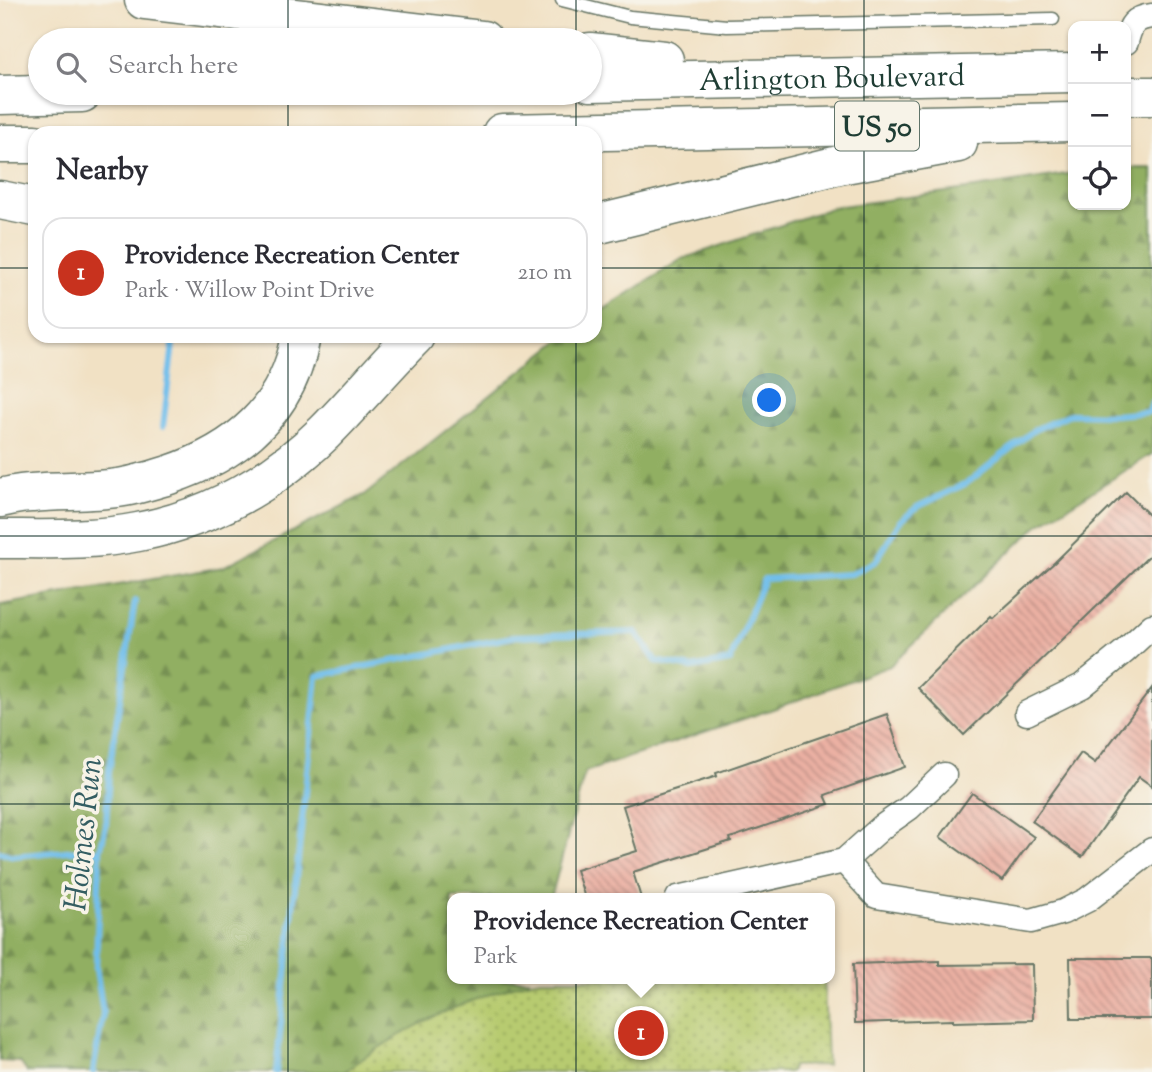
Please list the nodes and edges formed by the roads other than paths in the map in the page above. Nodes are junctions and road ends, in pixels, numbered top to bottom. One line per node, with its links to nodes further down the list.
1 (144, 0): 5 (highway)
2 (562, 0): 4 (lane)
3 (1152, 16): 6 (street)
4 (1053, 19)
5 (381, 28)
6 (1131, 28)
7 (602, 53): 11 (highway)
8 (1131, 72): 9 (highway)
9 (1152, 72)
10 (1068, 74): 11 (highway, Arlington Boulevard / US 50)
11 (844, 78): 12 (highway, Arlington Boulevard / US 50)
12 (602, 82)
13 (0, 94): 14 (highway)
14 (28, 94)
15 (1068, 97): 18 (highway)
16 (1068, 125): 18 (highway, Arlington Boulevard / US 50)
17 (1068, 126): 26 (highway)
18 (681, 130): 19 (highway, Arlington Boulevard / US 50)
19 (602, 131)
20 (28, 144): 21 (highway)
21 (0, 145)
22 (28, 160): 23 (highway)
23 (0, 161)
24 (0, 200): 25 (highway)
25 (28, 206)
26 (602, 223)
27 (300, 343): 29 (highway)
28 (408, 343): 31 (highway)
29 (10, 493)
30 (0, 539): 31 (highway)
31 (50, 539): 32 (highway)
32 (0, 548)
33 (1152, 626): 34 (street)
34 (1027, 713)
35 (944, 775): 37 (street)
36 (1152, 850): 37 (street)
37 (844, 861): 38 (street)
38 (700, 893)

